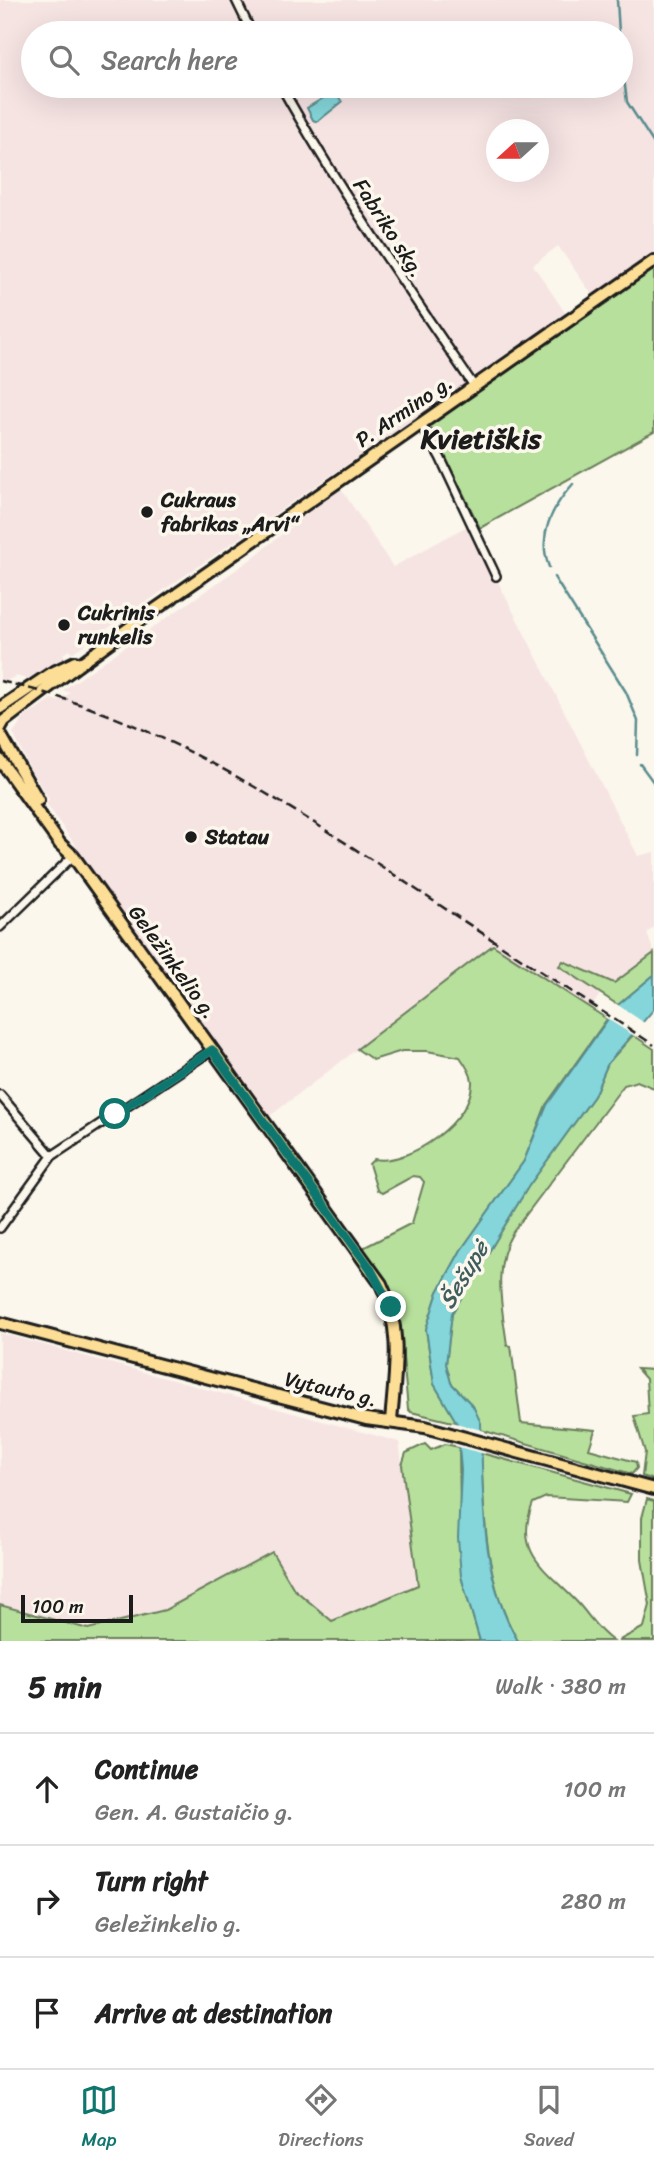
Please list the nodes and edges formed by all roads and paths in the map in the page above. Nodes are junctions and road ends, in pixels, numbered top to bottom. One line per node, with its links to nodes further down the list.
1 (236, 0): 2 (street)
2 (246, 21)
3 (288, 98): 5 (street, Fabriko skg.)
4 (654, 261): 5 (main road, P. Armino g.)
5 (474, 386): 6 (main road, P. Armino g.)
6 (420, 423): 7 (street); 8 (main road, P. Armino g.)
7 (496, 576)
8 (24, 699): 9 (main road); 10 (main road, P. Armino g.); 11 (main road, P. Armino g.); 12 (main road, P. Armino g.)
9 (0, 702)
10 (0, 708)
11 (0, 717)
12 (0, 728)
13 (0, 734): 16 (main road, Geležinkelio g.)
14 (0, 746): 16 (main road, Geležinkelio g.)
15 (0, 760): 17 (main road, Geležinkelio g.)
16 (23, 777): 17 (main road, Geležinkelio g.)
17 (73, 856): 18 (street); 19 (main road, Geležinkelio g.)
18 (0, 927)
19 (212, 1050): 21 (street); 24 (main road, Geležinkelio g.)
20 (0, 1094): 21 (street)
21 (52, 1156): 22 (street)
22 (0, 1228)
23 (0, 1323): 24 (main road, Vytauto g.)
24 (391, 1421): 25 (main road, Vytauto g.)
25 (654, 1489)

